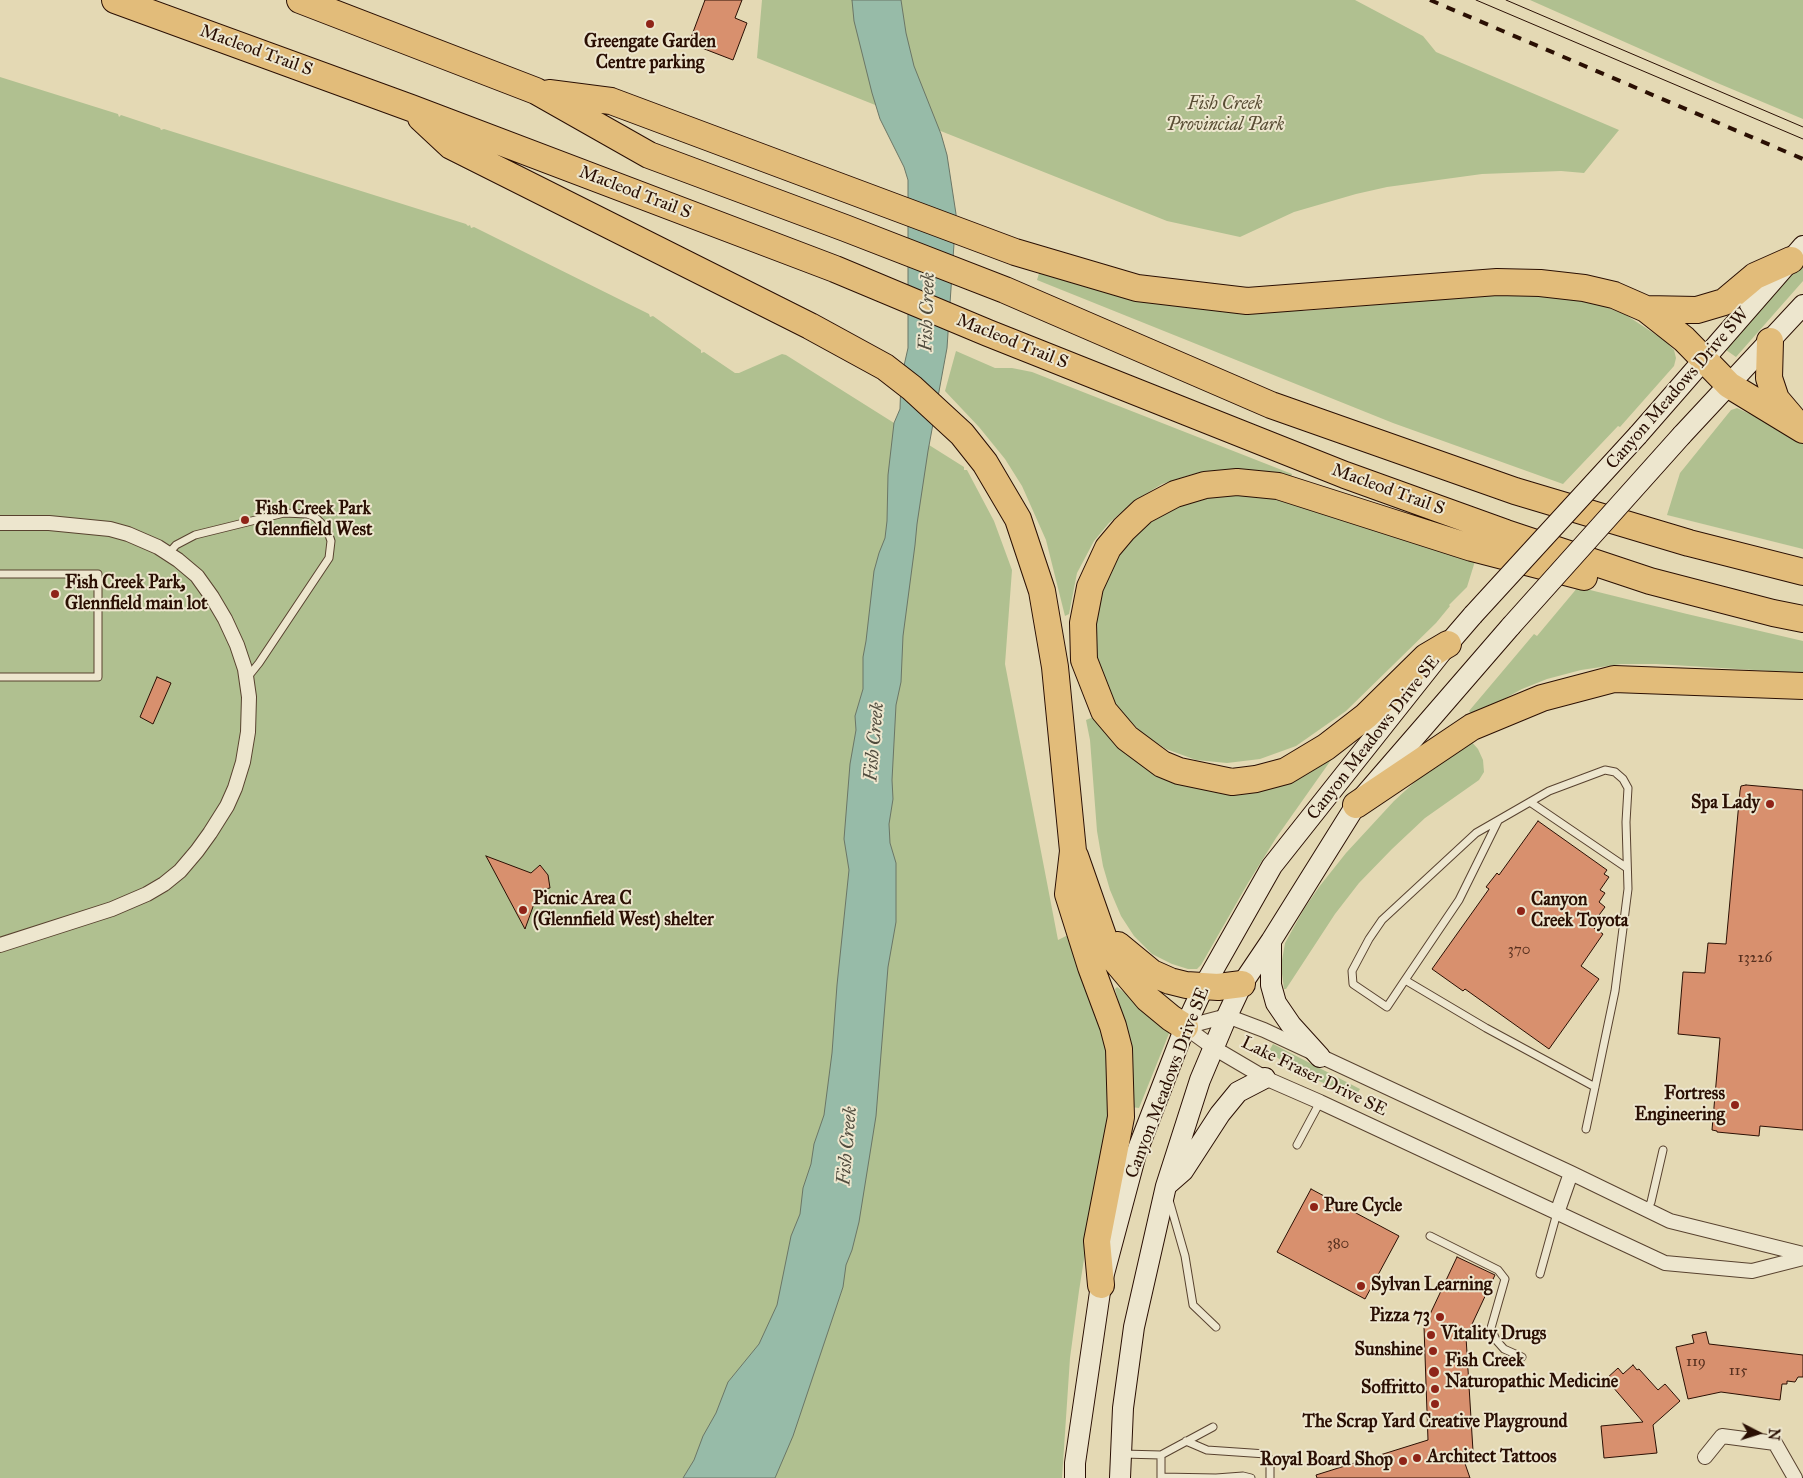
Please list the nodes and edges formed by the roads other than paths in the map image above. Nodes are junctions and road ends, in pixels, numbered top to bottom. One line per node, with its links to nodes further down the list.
1 (115, 0): 4 (highway, Macleod Trail S)
2 (300, 0): 3 (highway)
3 (536, 91): 7 (highway); 16 (highway)
4 (411, 108): 18 (highway, Macleod Trail S); 27 (highway)
5 (1797, 253): 7 (highway); 9 (main road, Canyon Meadows Drive SW)
6 (1803, 305): 8 (main road, Canyon Meadows Drive SW)
7 (1646, 309): 9 (highway)
8 (1770, 341): 10 (main road, Canyon Meadows Drive SW); 11 (highway)
9 (1704, 359): 10 (highway); 13 (main road, Canyon Meadows Drive SW, bridge)
10 (1729, 385): 11 (highway); 14 (main road, Canyon Meadows Drive SW, bridge)
11 (1802, 430)
12 (0, 523): 15 (street)
13 (1552, 530): 20 (main road, Canyon Meadows Drive SE, bridge)
14 (1586, 544): 25 (main road, Canyon Meadows Drive SE, bridge)
15 (168, 554): 22 (street); 22 (lane)
16 (1803, 572)
17 (0, 574): 21 (lane)
18 (1650, 581): 19 (highway, Macleod Trail S); 20 (highway)
19 (1803, 619)
20 (1448, 644): 34 (main road, Canyon Meadows Drive SE)
21 (0, 677)
22 (246, 679): 31 (street)
23 (1803, 686): 25 (highway)
24 (1530, 802): 26 (lane); 28 (lane); 28 (lane)
25 (1356, 805): 30 (main road, Canyon Meadows Drive SE)
26 (1498, 820): 32 (lane); 32 (lane)
27 (1073, 851): 29 (highway); 52 (highway)
28 (1627, 868): 40 (lane)
29 (1099, 928): 34 (highway); 36 (highway)
30 (1271, 941): 33 (main road, Canyon Meadows Drive SE); 38 (main road)
31 (0, 944)
32 (1405, 980): 40 (lane)
33 (1242, 984): 34 (highway); 35 (main road, Canyon Meadows Drive SE)
34 (1204, 986): 36 (main road, Canyon Meadows Drive SE)
35 (1227, 1016): 36 (street, Lake Fraser Drive SE); 37 (main road, Canyon Meadows Drive SE); 38 (street, Lake Fraser Drive SE)
36 (1185, 1027): 37 (street, Lake Fraser Drive SE); 52 (main road, Canyon Meadows Drive SE)
37 (1214, 1048): 39 (street, Lake Fraser Drive SE); 46 (main road, Canyon Meadows Drive SE)
38 (1320, 1057): 45 (street, Lake Fraser Drive SE)
39 (1265, 1078): 41 (street, Lake Fraser Drive SE); 46 (main road)
40 (1595, 1087): 42 (lane)
41 (1320, 1102): 43 (lane); 48 (street, Lake Fraser Drive SE)
42 (1586, 1129)
43 (1297, 1145)
44 (1664, 1150): 47 (lane)
45 (1571, 1173): 47 (street, Lake Fraser Drive SE); 48 (street)
46 (1166, 1186): 53 (lane); 57 (main road, Canyon Meadows Drive SE)
47 (1647, 1210): 50 (street, Lake Fraser Drive SE)
48 (1557, 1213): 50 (street, Lake Fraser Drive SE); 51 (lane)
49 (1430, 1236): 54 (lane)
50 (1803, 1256)
51 (1540, 1274)
52 (1101, 1285): 61 (main road, Canyon Meadows Drive SE)
53 (1216, 1327)
54 (1522, 1357)
55 (1213, 1427): 56 (lane)
56 (1186, 1441): 58 (lane); 64 (lane)
57 (1121, 1454): 58 (lane); 62 (main road, Canyon Meadows Drive SE)
58 (1161, 1455): 60 (lane)
59 (1706, 1457): 65 (street)
60 (1161, 1477): 63 (lane)
61 (1076, 1478)
62 (1120, 1478)
63 (1251, 1478)
64 (1270, 1478)
65 (1795, 1478)

